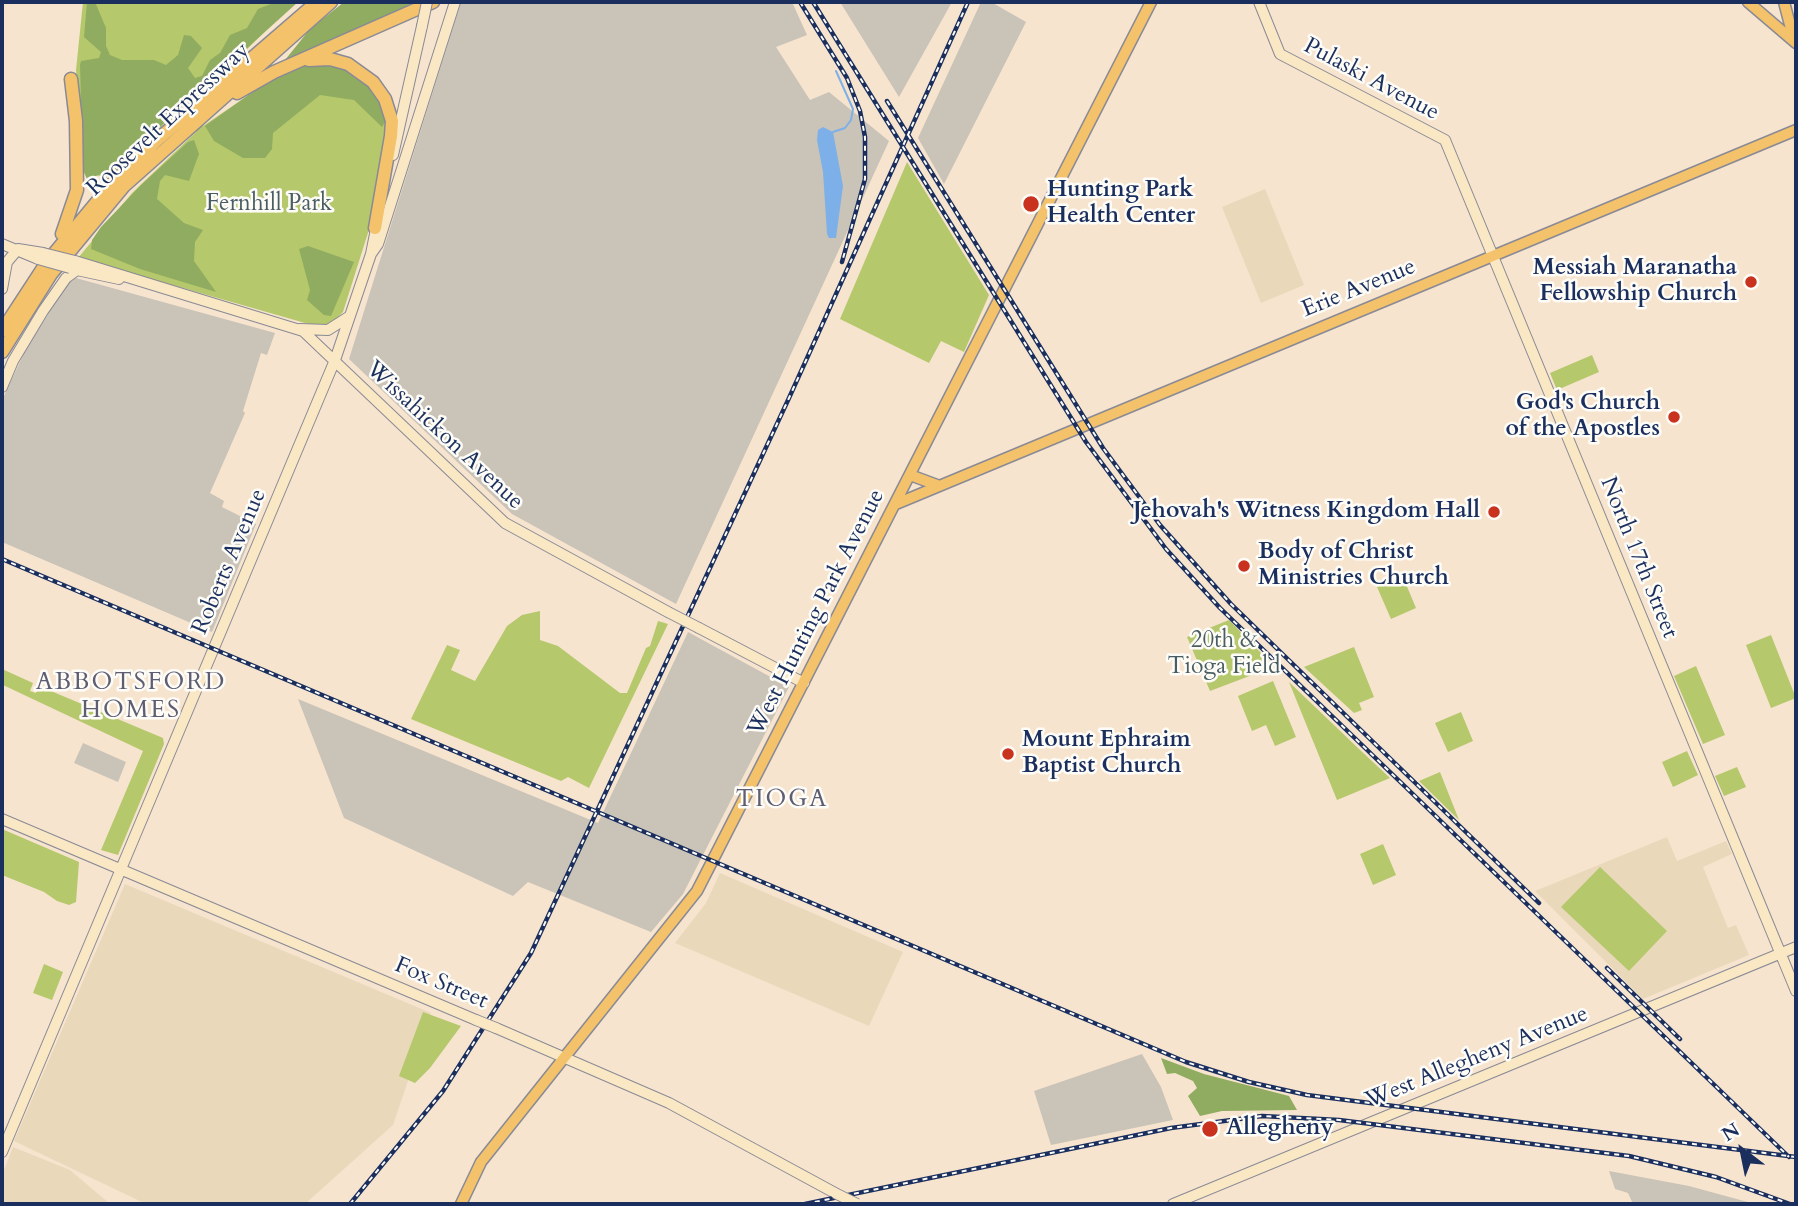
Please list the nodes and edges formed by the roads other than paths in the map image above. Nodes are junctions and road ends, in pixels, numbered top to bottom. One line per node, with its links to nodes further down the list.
1 (309, 2): 12 (highway)
2 (317, 2): 12 (highway, Roosevelt Expressway)
3 (331, 2): 16 (highway, Roosevelt Expressway)
4 (427, 2): 21 (street, Roberts Avenue, bridge)
5 (433, 2): 14 (highway)
6 (455, 2): 25 (street, Roberts Avenue)
7 (1151, 2): 36 (main road, West Hunting Park Avenue)
8 (1259, 2): 20 (street, Pulaski Avenue)
9 (1748, 2): 13 (main road)
10 (1784, 2): 11 (main road); 13 (main road)
11 (1796, 27)
12 (287, 28): 24 (highway, Roosevelt Expressway)
13 (1796, 44)
14 (295, 63): 16 (highway); 21 (highway)
15 (71, 79): 19 (highway)
16 (199, 118): 33 (highway, Roosevelt Expressway)
17 (65, 121): 19 (highway)
18 (1796, 130): 26 (main road, Erie Avenue)
19 (76, 136): 24 (highway)
20 (1445, 140): 26 (street, North 17th Street)
21 (375, 229): 25 (street, Roberts Avenue)
22 (2, 244): 23 (street, Wissahickon Avenue)
23 (18, 249): 24 (street, Wissahickon Avenue); 28 (street)
24 (45, 254): 27 (street, Wissahickon Avenue, bridge); 32 (highway, Roosevelt Expressway)
25 (371, 254): 30 (street, Roberts Avenue)
26 (1493, 256): 37 (main road, Erie Avenue); 43 (street, North 17th Street)
27 (74, 266): 31 (street, Wissahickon Avenue); 35 (street)
28 (3, 272): 29 (street)
29 (2, 289)
30 (351, 316): 31 (street); 34 (street, Roberts Avenue)
31 (300, 329): 34 (street, Wissahickon Avenue)
32 (2, 331)
33 (2, 352)
34 (335, 360): 39 (street, Wissahickon Avenue, bridge); 41 (street, Roberts Avenue)
35 (2, 387)
36 (910, 475): 37 (main road); 38 (main road, West Hunting Park Avenue)
37 (936, 485): 38 (main road, Erie Avenue)
38 (896, 504): 39 (main road, West Hunting Park Avenue)
39 (804, 683): 45 (main road, West Hunting Park Avenue)
40 (2, 819): 41 (street, Fox Street)
41 (120, 869): 45 (street, Fox Street, bridge); 46 (street, Roberts Avenue)
42 (1796, 947): 43 (street, West Allegheny Avenue)
43 (1781, 953): 44 (street, North 17th Street); 49 (street, West Allegheny Avenue)
44 (1796, 991)
45 (566, 1057): 47 (main road, West Hunting Park Avenue); 48 (street, Fox Street, bridge)
46 (2, 1152)
47 (461, 1204)
48 (856, 1204)
49 (1173, 1204)

